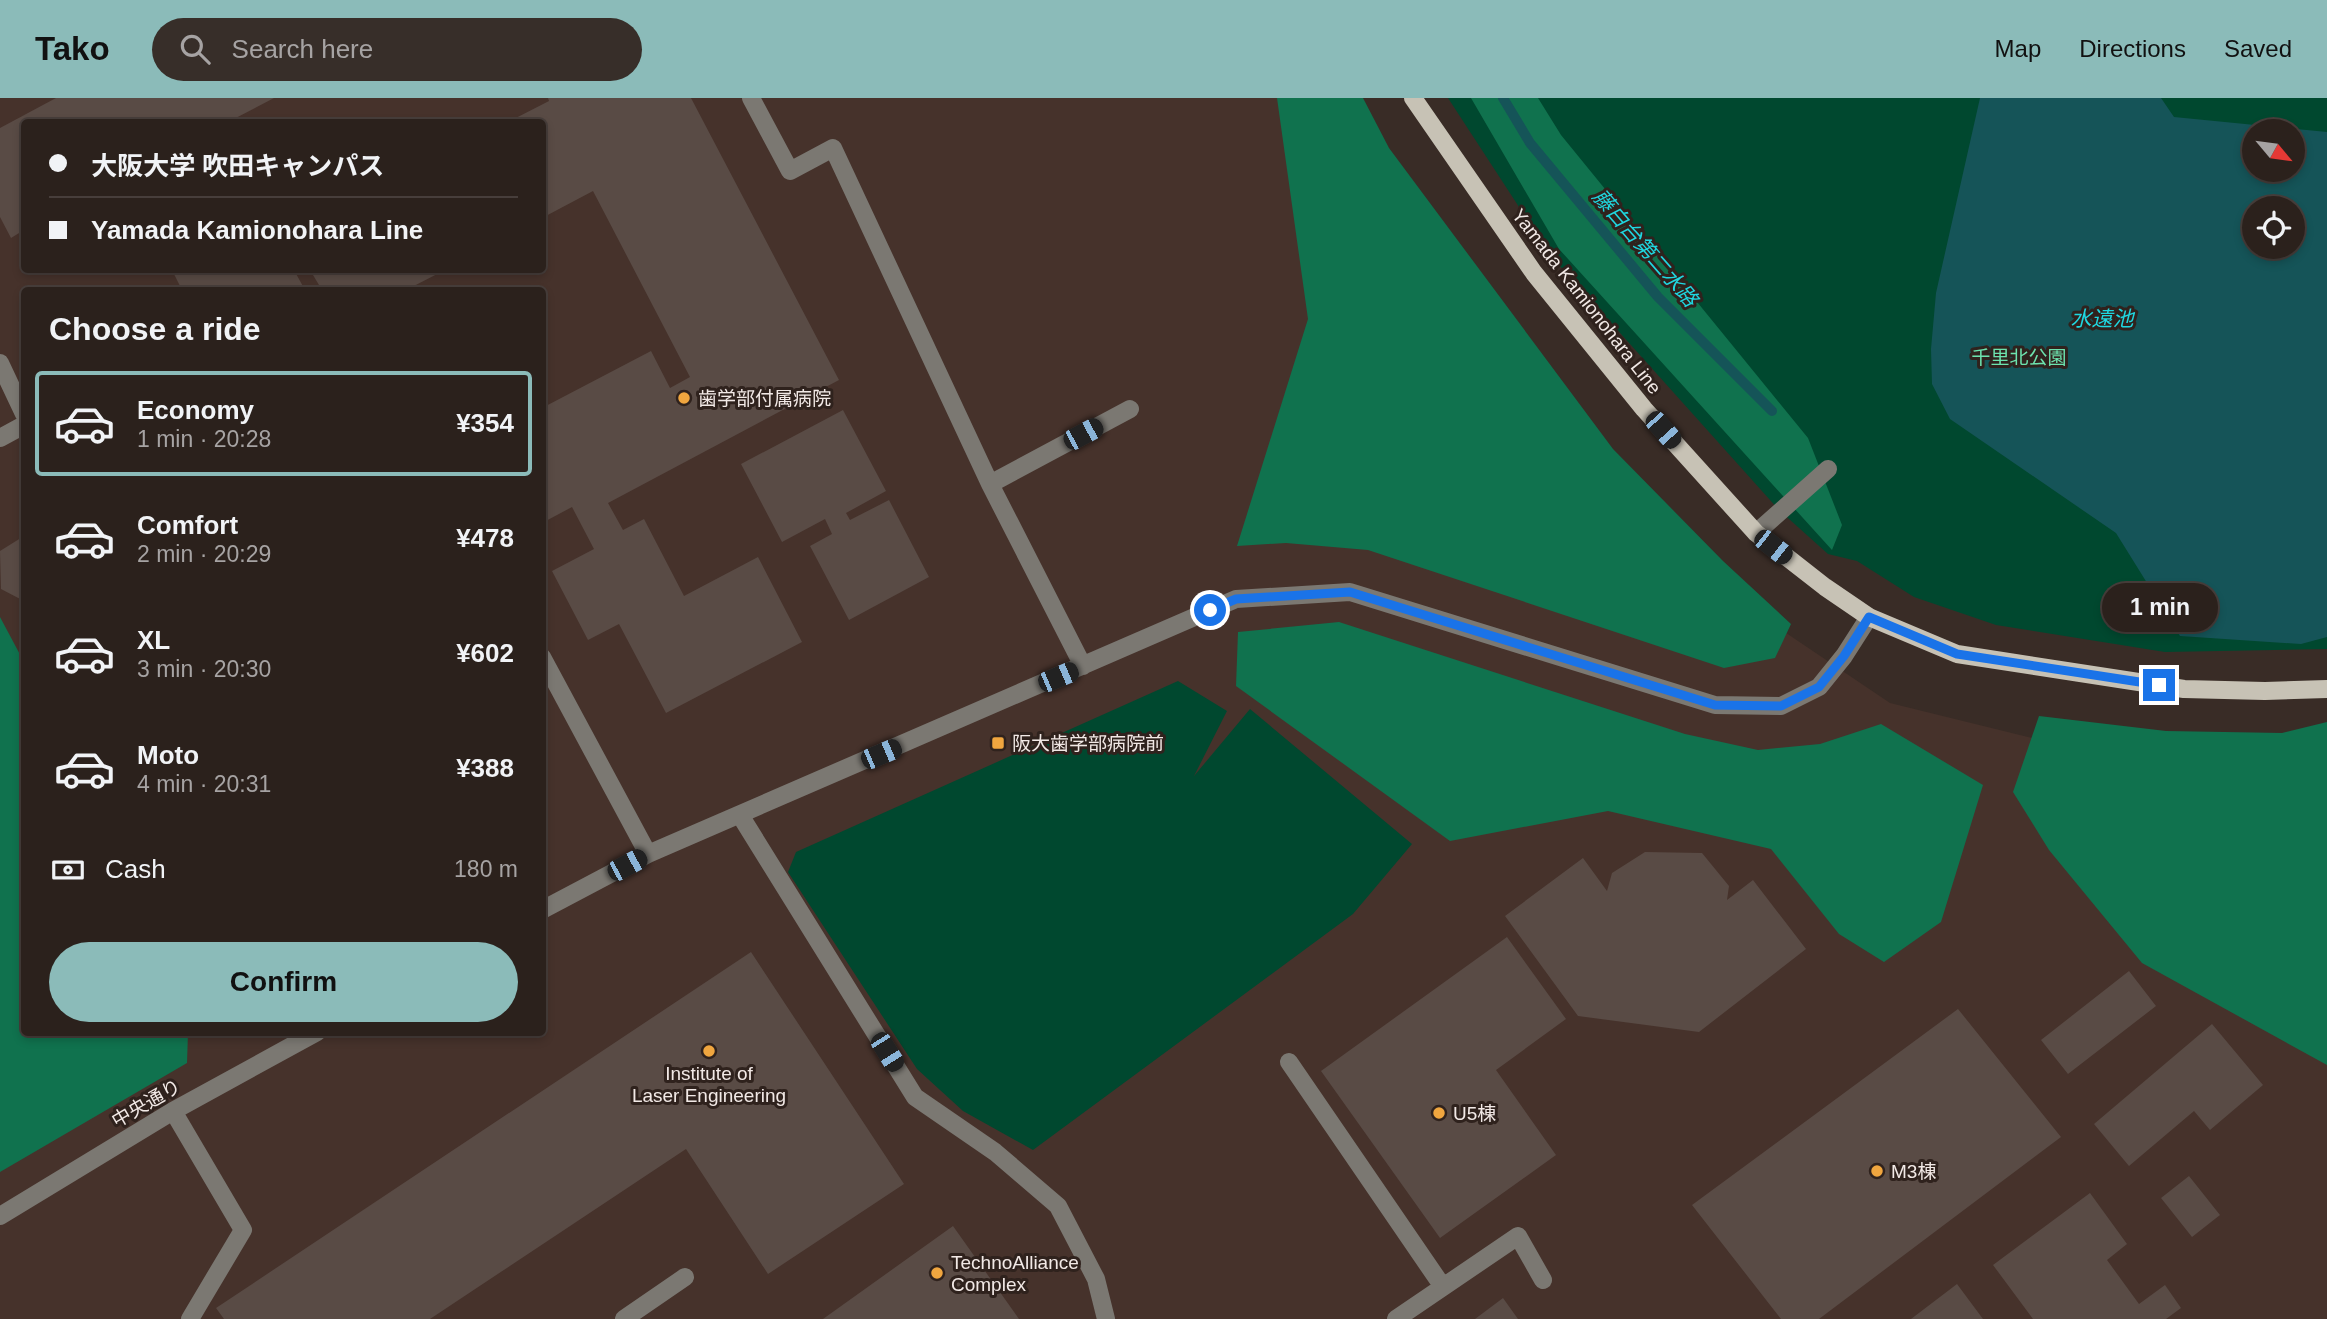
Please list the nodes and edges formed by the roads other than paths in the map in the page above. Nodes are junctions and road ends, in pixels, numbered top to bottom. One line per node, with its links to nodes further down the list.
1 (751, 98): 9 (street)
2 (1413, 98): 10 (main road, Yamada Kamionohara Line)
3 (0, 363): 4 (street)
4 (21, 408)
5 (1130, 409): 9 (street)
6 (21, 427): 7 (street)
7 (0, 438)
8 (1828, 469): 10 (street)
9 (990, 484): 13 (street)
10 (1756, 533): 11 (main road, Yamada Kamionohara Line)
11 (1869, 617): 13 (street); 14 (main road, Yamada Kamionohara Line)
12 (546, 664): 16 (street)
13 (1083, 666): 15 (street)
14 (2327, 689)
15 (740, 815): 16 (street); 27 (street)
16 (648, 854): 17 (street)
17 (546, 908)
18 (310, 1036): 20 (street, 中央通り)
19 (1289, 1062): 24 (street)
20 (173, 1111): 21 (street, 中央通り); 25 (street)
21 (0, 1216)
22 (685, 1277): 26 (street)
23 (1543, 1280): 24 (street)
24 (1443, 1287): 28 (street)
25 (190, 1319)
26 (624, 1319)
27 (1106, 1319)
28 (1396, 1319)

